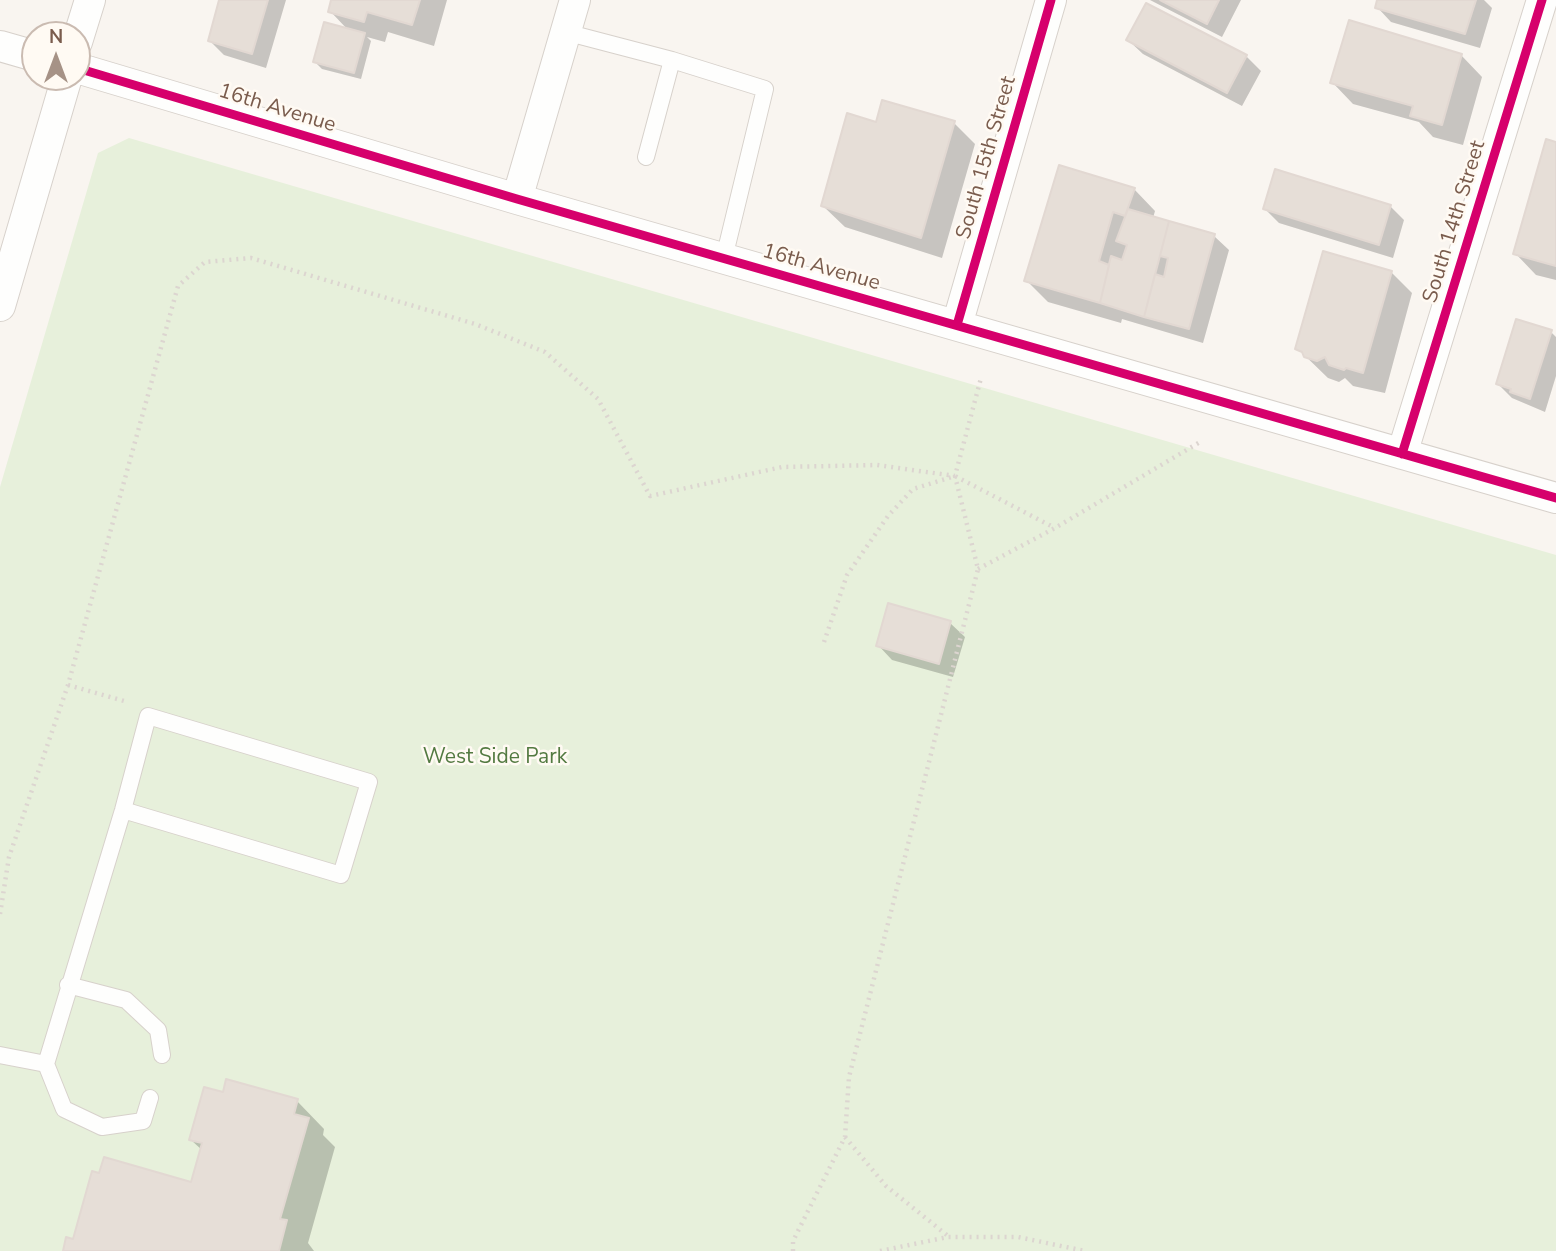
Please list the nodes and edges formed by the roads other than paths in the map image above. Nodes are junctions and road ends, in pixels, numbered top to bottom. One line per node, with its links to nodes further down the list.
1 (90, 0): 5 (street)
2 (575, 0): 6 (street)
3 (1051, 0): 16 (street, South 15th Street)
4 (1542, 0): 17 (street, South 14th Street)
5 (84, 21)
6 (565, 32): 9 (lane); 13 (street)
7 (0, 46): 8 (street)
8 (21, 52)
9 (672, 60): 12 (lane); 14 (lane)
10 (91, 72): 13 (street, 16th Avenue)
11 (63, 91): 15 (street)
12 (646, 157)
13 (517, 199): 14 (street, 16th Avenue)
14 (724, 258): 16 (street, 16th Avenue)
15 (0, 306)
16 (957, 325): 17 (street, 16th Avenue)
17 (1402, 454): 18 (street, 16th Avenue)
18 (1556, 498)
19 (123, 810): 19 (lane); 20 (lane)
20 (68, 985): 22 (lane); 23 (lane)
21 (0, 1055): 23 (lane)
22 (162, 1055)
23 (46, 1064): 24 (lane)
24 (150, 1097)

